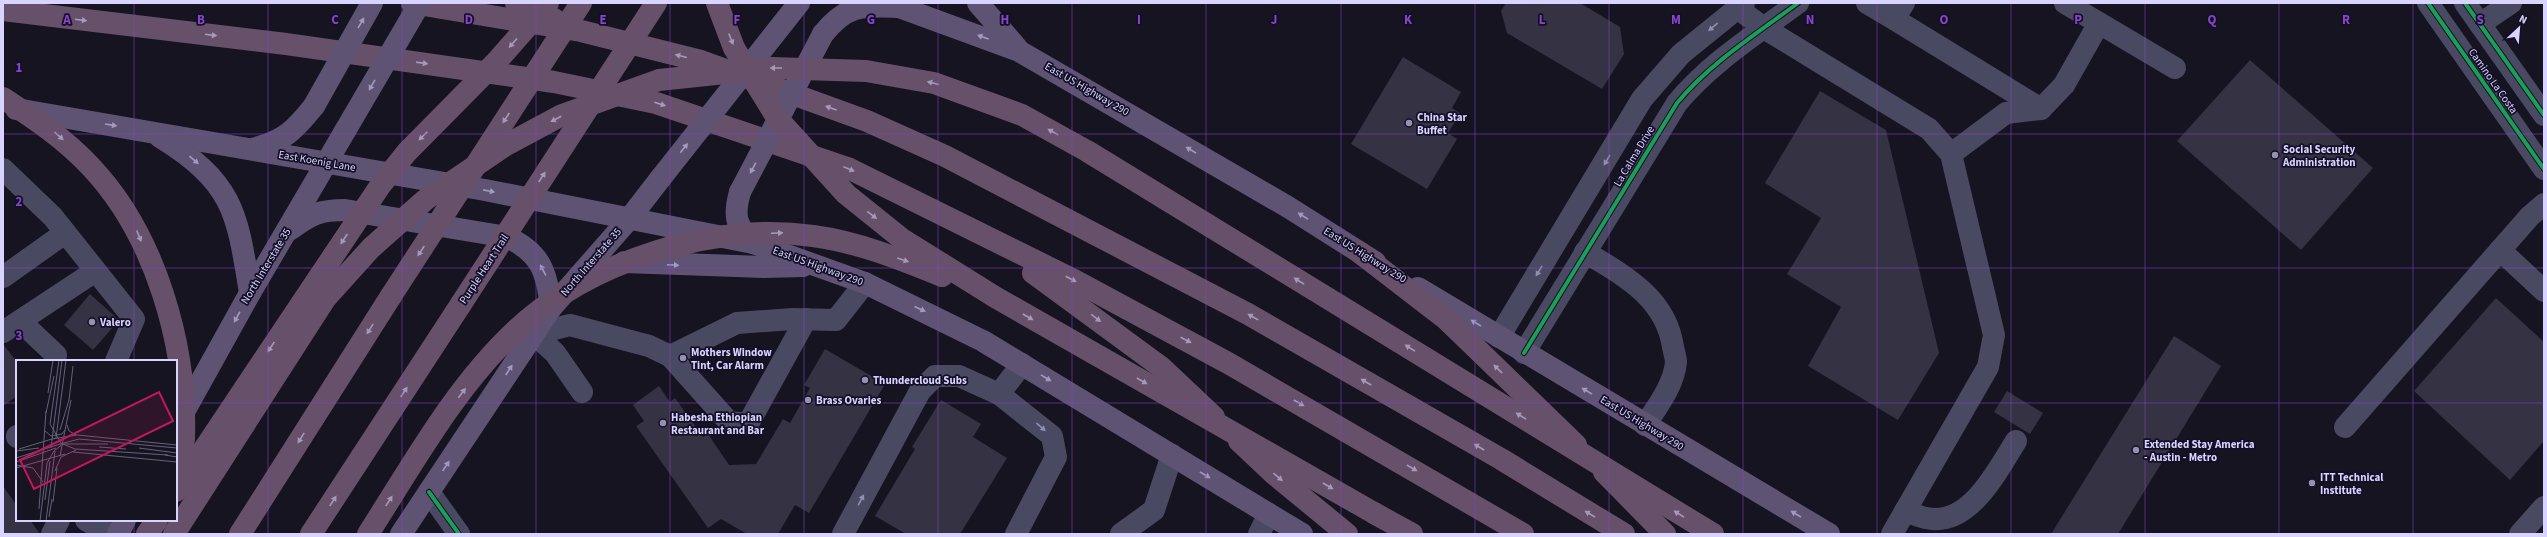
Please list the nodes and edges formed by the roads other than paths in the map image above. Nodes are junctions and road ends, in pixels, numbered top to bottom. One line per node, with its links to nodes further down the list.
1 (372, 3): 38 (main road, one-way to 1, bridge)
2 (412, 3): 27 (highway)
3 (420, 3): 40 (main road, North Interstate 35, one-way to 40, bridge)
4 (516, 3): 27 (highway)
5 (548, 3): 77 (highway, one-way to 77, bridge)
6 (581, 3): 93 (highway, one-way to 93, bridge)
7 (656, 3): 29 (highway, Purple Heart Trail, bridge)
8 (668, 3): 29 (highway, bridge)
9 (717, 3): 58 (highway, one-way to 58, bridge)
10 (799, 3): 45 (main road, North Interstate 35, one-way to 10, bridge)
11 (978, 3): 28 (main road)
12 (1798, 3): 26 (street, La Calma Drive)
13 (1867, 3): 21 (street)
14 (2065, 3): 24 (street)
15 (2428, 3): 42 (street, Camino La Costa)
16 (2466, 3): 25 (street, Camino La Costa)
17 (2511, 3): 25 (street)
18 (894, 5): 28 (main road, East US Highway 290, one-way to 18); 48 (main road, East US Highway 290, one-way to 48, bridge)
19 (1741, 5): 26 (street, La Calma Drive); 36 (street, La Calma Drive, one-way to 36)
20 (3, 10): 22 (highway)
21 (1899, 11): 33 (street)
22 (43, 16): 23 (highway); 43 (highway, one-way to 43)
23 (3, 18)
24 (2099, 23): 30 (street); 33 (street)
25 (2480, 24): 34 (street, Camino La Costa)
26 (1764, 28): 37 (street, La Calma Drive); 39 (street)
27 (581, 31): 106 (highway, one-way to 27)
28 (1019, 51): 50 (main road, East US Highway 290, one-way to 28)
29 (618, 63): 94 (highway, Purple Heart Trail, one-way to 29, bridge)
30 (2174, 68)
31 (3, 98): 76 (highway, one-way to 76, bridge)
32 (3, 107): 35 (main road, East Koenig Lane, one-way to 35)
33 (2040, 108): 39 (street)
34 (2544, 115)
35 (150, 131): 38 (main road, East Koenig Lane); 57 (main road, one-way to 57)
36 (1622, 133): 37 (street, La Calma Drive); 63 (street, La Calma Drive, one-way to 63)
37 (1650, 147): 51 (street, La Calma Drive)
38 (251, 149): 40 (main road, East Koenig Lane)
39 (1950, 154): 80 (street)
40 (327, 162): 45 (main road, East Koenig Lane, one-way to 45); 46 (main road, North Interstate 35)
41 (3, 169): 47 (street)
42 (2544, 169)
43 (924, 204): 103 (highway, one-way to 103); 105 (highway, one-way to 105)
44 (2544, 204): 49 (street)
45 (629, 219): 48 (main road, East US Highway 290); 59 (main road, North Interstate 35)
46 (287, 232): 57 (main road, North Interstate 35); 59 (main road, one-way to 46)
47 (65, 233): 53 (street); 54 (street)
48 (753, 243): 52 (main road, East US Highway 290)
49 (2500, 250): 56 (street); 73 (street)
50 (1360, 252): 63 (main road, East US Highway 290, one-way to 50); 107 (highway, one-way to 50)
51 (1585, 252): 64 (street, La Calma Drive); 71 (street)
52 (817, 265): 55 (main road, East US Highway 290); 59 (main road, one-way to 52)
53 (6, 268)
54 (94, 272): 61 (street); 67 (street)
55 (865, 283): 60 (street); 68 (main road, East US Highway 290, one-way to 68)
56 (2544, 291)
57 (250, 293): 72 (main road, North Interstate 35, one-way to 72)
58 (994, 298): 95 (highway, one-way to 58, bridge); 104 (highway, one-way to 104, bridge)
59 (551, 308): 62 (main road, North Interstate 35)
60 (806, 319): 65 (street); 65 (street)
61 (11, 327): 66 (street)
62 (534, 334): 65 (street); 69 (street); 78 (main road, North Interstate 35, one-way to 62)
63 (1499, 337): 64 (main road, East US Highway 290)
64 (1524, 353): 71 (main road, East US Highway 290, one-way to 64)
65 (670, 356)
66 (60, 359)
67 (116, 360)
68 (1022, 364): 70 (street); 75 (main road, East US Highway 290, one-way to 75)
69 (582, 392)
70 (999, 394): 98 (street, one-way to 70); 99 (street, one-way to 99)
71 (1645, 425): 109 (main road, East US Highway 290, one-way to 71)
72 (177, 426)
73 (2345, 427)
74 (2016, 441): 80 (street)
75 (1172, 455): 81 (main road, East US Highway 290, one-way to 81); 100 (street)
76 (177, 475)
77 (177, 490)
78 (428, 492): 96 (main road, North Interstate 35); 97 (street)
79 (2544, 507): 111 (street)
80 (1905, 511): 110 (street)
81 (1269, 514): 101 (street); 102 (main road, East US Highway 290)
82 (58, 521): 87 (street)
83 (88, 521): 88 (street)
84 (124, 521): 89 (main road)
85 (156, 521): 90 (highway)
86 (164, 521): 91 (highway)
87 (52, 534)
88 (108, 534)
89 (118, 534)
90 (148, 534)
91 (159, 534)
92 (174, 534): 108 (highway, one-way to 92, bridge)
93 (240, 534)
94 (311, 534)
95 (368, 534)
96 (401, 534)
97 (458, 534)
98 (843, 534)
99 (1016, 534)
100 (1121, 534)
101 (1259, 534)
102 (1302, 534)
103 (1347, 534)
104 (1412, 534)
105 (1523, 534)
106 (1624, 534)
107 (1665, 534)
108 (1713, 534)
109 (1829, 534)
110 (1892, 534)
111 (2520, 534)

